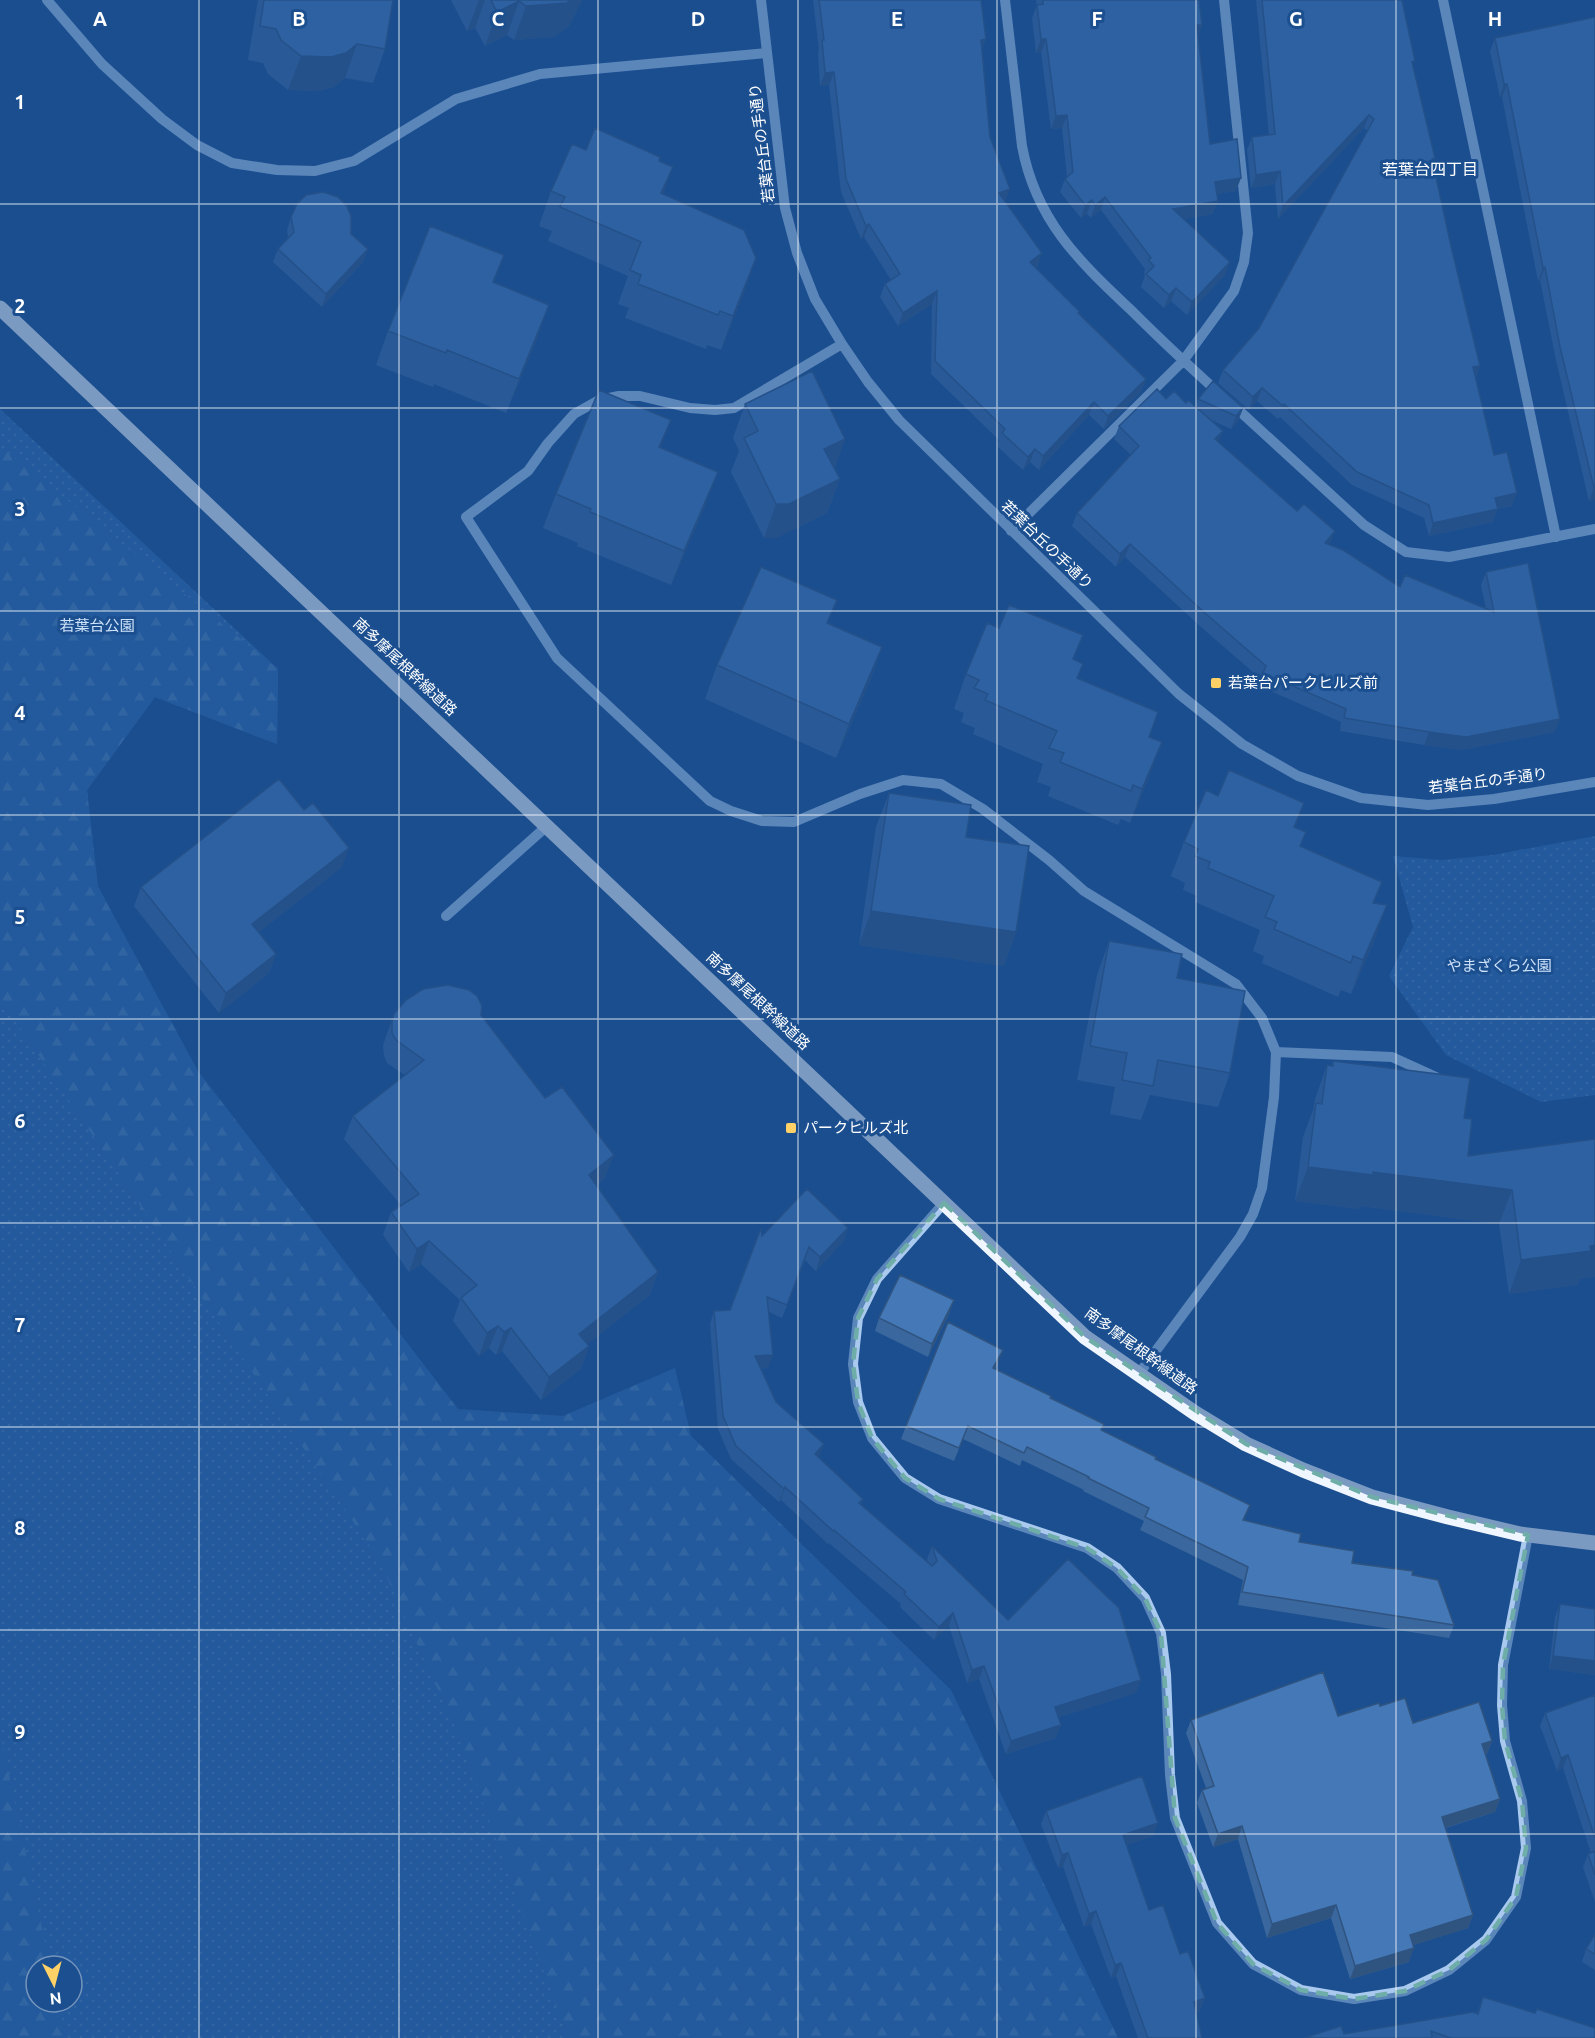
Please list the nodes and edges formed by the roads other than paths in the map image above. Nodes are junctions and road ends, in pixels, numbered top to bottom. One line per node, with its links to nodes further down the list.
1 (47, 0): 6 (street)
2 (761, 0): 6 (street, 若葉台丘の手通り)
3 (1005, 0): 9 (street)
4 (1224, 0): 9 (street)
5 (1443, 0): 12 (street)
6 (767, 53): 8 (street, 若葉台丘の手通り)
7 (0, 308): 14 (main road, 南多摩尾根幹線道路)
8 (842, 344): 11 (street, 若葉台丘の手通り); 16 (street)
9 (1183, 361): 11 (street); 12 (street)
10 (1595, 529): 12 (street)
11 (1011, 531): 13 (street, 若葉台丘の手通り)
12 (1556, 537)
13 (1595, 782)
14 (546, 826): 15 (street); 18 (main road, 南多摩尾根幹線道路)
15 (446, 916)
16 (1276, 1052): 17 (street); 19 (street)
17 (1438, 1078)
18 (944, 1203): 19 (main road, 南多摩尾根幹線道路); 20 (street)
19 (1138, 1375): 20 (main road, 南多摩尾根幹線道路)
20 (1528, 1535): 21 (main road, 南多摩尾根幹線道路)
21 (1595, 1543)

